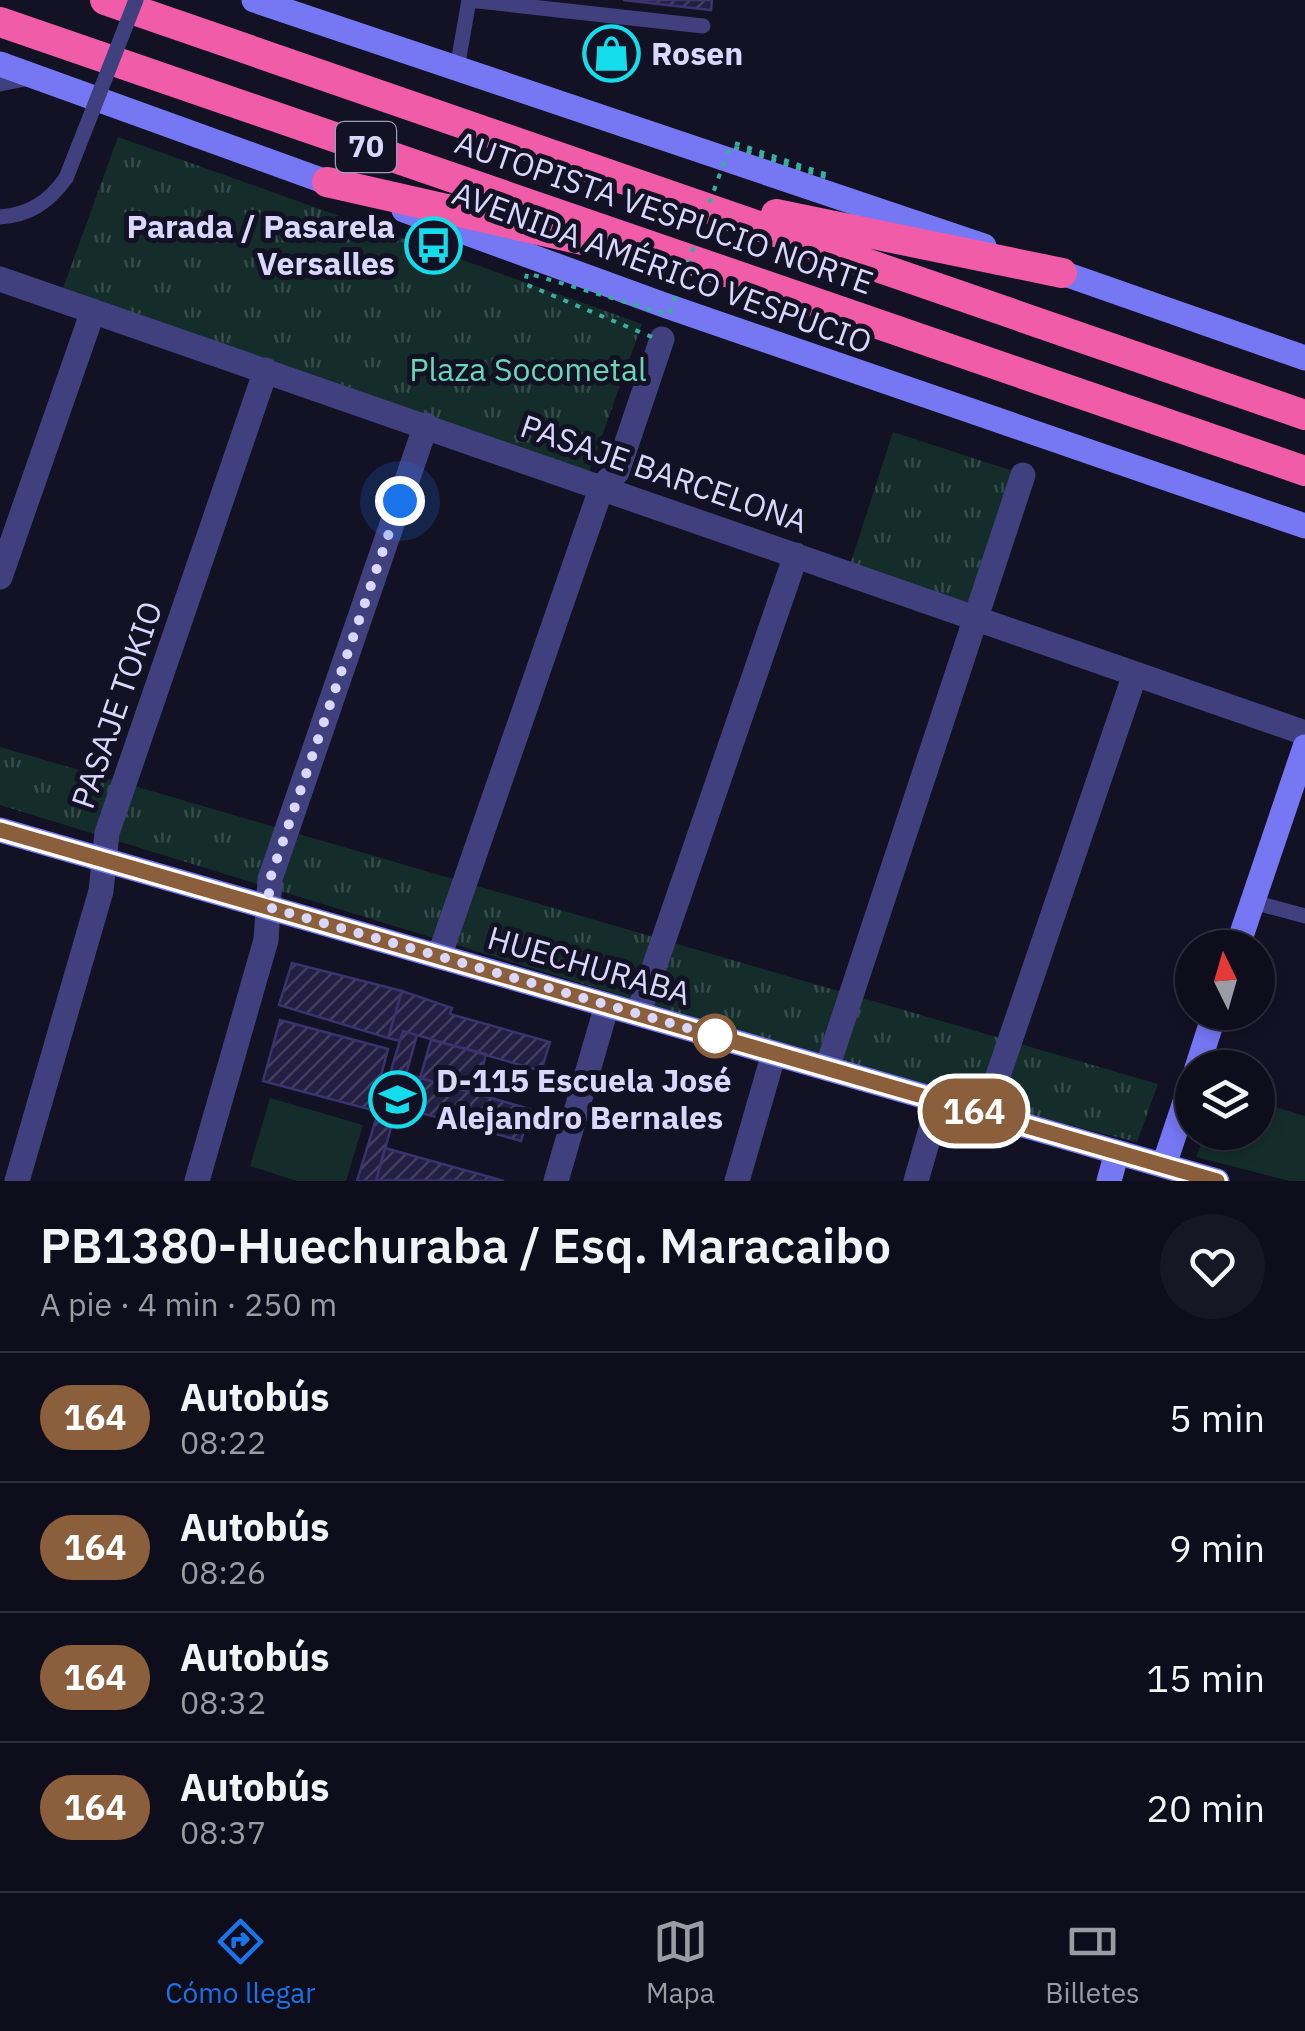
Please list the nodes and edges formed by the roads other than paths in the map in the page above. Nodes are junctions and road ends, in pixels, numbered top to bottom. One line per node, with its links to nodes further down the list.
1 (105, 0): 12 (highway, AUTOPISTA VESPUCIO NORTE / 70)
2 (136, 0): 13 (lane, bridge)
3 (254, 0): 8 (main road)
4 (469, 0): 6 (lane); 8 (lane)
5 (0, 22): 15 (highway, AUTOPISTA VESPUCIO NORTE / 70)
6 (703, 26)
7 (0, 64): 9 (main road, AVENIDA AMÉRICO VESPUCIO)
8 (457, 69): 14 (main road)
9 (39, 77): 10 (lane); 11 (main road, AVENIDA AMÉRICO VESPUCIO)
10 (0, 84)
11 (327, 182): 15 (highway); 26 (main road, AVENIDA AMÉRICO VESPUCIO)
12 (666, 192): 14 (highway); 21 (highway, AUTOPISTA VESPUCIO NORTE / 70)
13 (0, 217)
14 (1062, 272): 19 (main road)
15 (732, 273): 23 (highway, AUTOPISTA VESPUCIO NORTE / 70)
16 (0, 278): 17 (street, PASAJE BARCELONA)
17 (93, 312): 20 (street, PASAJE BARCELONA); 28 (street)
18 (657, 338): 25 (street)
19 (1305, 358)
20 (266, 370): 22 (street, PASAJE BARCELONA); 34 (street, PASAJE TOKIO)
21 (1305, 414)
22 (426, 426): 25 (street, PASAJE BARCELONA); 36 (street)
23 (1305, 471)
24 (1023, 475): 29 (street)
25 (602, 486): 27 (street, PASAJE BARCELONA); 39 (street)
26 (1305, 526)
27 (796, 555): 29 (street, PASAJE BARCELONA); 41 (street)
28 (0, 577)
29 (976, 618): 30 (street, PASAJE BARCELONA); 43 (street)
30 (1136, 674): 31 (street, PASAJE BARCELONA); 45 (street)
31 (1305, 734)
32 (1305, 747): 35 (main road)
33 (0, 830): 34 (main road, HUECHURABA)
34 (104, 860): 36 (main road, HUECHURABA); 49 (street, PASAJE TOKIO)
35 (1253, 902): 37 (lane); 38 (main road)
36 (268, 907): 39 (main road, HUECHURABA); 50 (street)
37 (1305, 916)
38 (1244, 930)
39 (439, 956): 40 (main road, HUECHURABA)
40 (607, 1005): 41 (main road, HUECHURABA); 51 (street)
41 (638, 1014): 42 (main road, HUECHURABA)
42 (774, 1053): 43 (main road, HUECHURABA); 52 (street)
43 (826, 1068): 44 (main road, HUECHURABA)
44 (939, 1101): 45 (main road, HUECHURABA); 53 (street)
45 (984, 1114): 47 (main road, HUECHURABA)
46 (1175, 1132): 48 (main road)
47 (1118, 1152): 48 (main road, HUECHURABA); 54 (main road)
48 (1164, 1166): 55 (main road, HUECHURABA)
49 (17, 1181)
50 (197, 1181)
51 (556, 1181)
52 (737, 1181)
53 (916, 1181)
54 (1109, 1181)
55 (1217, 1181)

